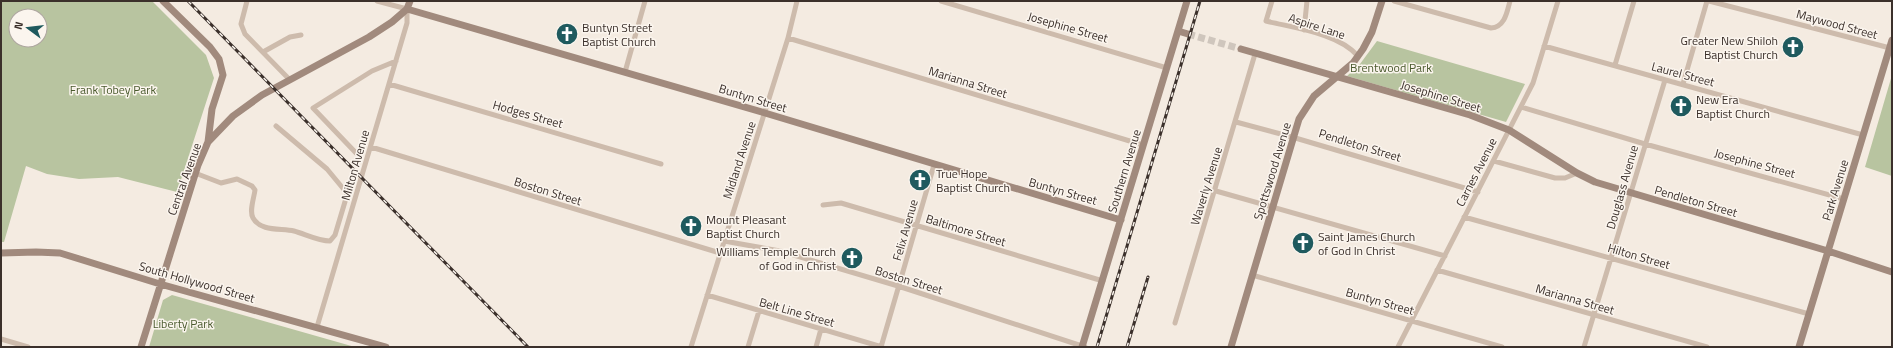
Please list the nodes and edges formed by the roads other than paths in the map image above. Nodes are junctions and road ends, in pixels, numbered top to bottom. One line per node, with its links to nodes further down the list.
1 (163, 1): 46 (main road)
2 (247, 1): 27 (street)
3 (377, 1): 17 (street, Buntyn Street)
4 (410, 1): 17 (main road, Central Avenue)
5 (645, 1): 33 (street)
6 (798, 1): 22 (street, Midland Avenue)
7 (941, 1): 32 (street, Josephine Street)
8 (1187, 1): 19 (main road, Southern Avenue)
9 (1272, 1): 18 (street, Aspire Lane)
10 (1307, 1): 18 (street)
11 (1382, 1): 29 (main road, Spottswood Avenue)
12 (1394, 1): 13 (street)
13 (1510, 1)
14 (1558, 1): 24 (street, Carnes Avenue)
15 (1634, 1): 31 (street)
16 (1708, 1): 25 (street, Maywood Street); 38 (street)
17 (407, 9): 30 (street, Milton Avenue); 33 (main road, Buntyn Street); 35 (main road, Central Avenue)
18 (1304, 30): 29 (street, Aspire Lane)
19 (1178, 31): 20 (main road); 32 (main road, Southern Avenue)
20 (1188, 34)
21 (300, 35): 27 (street)
22 (788, 38): 40 (street, Midland Avenue); 48 (street, Marianna Street)
23 (1892, 40): 25 (main road, Park Avenue)
24 (1544, 46): 31 (street, Laurel Street); 39 (street, Carnes Avenue)
25 (1890, 48): 44 (main road, Park Avenue)
26 (1241, 49): 28 (main road, Josephine Street)
27 (263, 52): 35 (street)
28 (1255, 54): 34 (main road, Josephine Street); 41 (street, Waverly Avenue)
29 (1358, 56): 34 (main road, Spottswood Avenue)
30 (396, 61): 37 (street, Milton Avenue); 50 (street)
31 (1615, 65): 36 (street, Laurel Street)
32 (1167, 68): 48 (main road, Southern Avenue)
33 (625, 72): 40 (main road, Buntyn Street)
34 (1336, 77): 43 (main road, Josephine Street); 45 (main road, Spottswood Avenue)
35 (289, 79): 46 (main road, Central Avenue)
36 (1665, 80): 38 (street, Laurel Street); 47 (street, Douglass Avenue)
37 (389, 84): 49 (street, Milton Avenue); 52 (street, Hodges Street)
38 (1683, 84): 44 (street, Laurel Street)
39 (1521, 107): 43 (street, Carnes Avenue); 47 (street, Josephine Street)
40 (765, 113): 53 (main road, Buntyn Street); 65 (street, Midland Avenue)
41 (1236, 122): 45 (street, Pendleton Street); 56 (street, Waverly Avenue)
42 (276, 126): 54 (street)
43 (1509, 130): 51 (street, Carnes Avenue); 55 (main road, Josephine Street)
44 (1863, 135): 59 (main road, Park Avenue)
45 (1292, 137): 57 (street, Pendleton Street); 61 (main road, Spottswood Avenue)
46 (208, 142): 54 (main road, Central Avenue)
47 (1645, 144): 58 (street, Douglass Avenue); 59 (street, Josephine Street)
48 (1143, 145): 63 (main road, Southern Avenue)
49 (371, 147): 68 (street, Boston Street); 83 (street, Milton Avenue)
50 (356, 153)
51 (1494, 161): 55 (street); 57 (street, Carnes Avenue)
52 (661, 164)
53 (934, 165): 63 (main road, Buntyn Street); 64 (street, Felix Avenue)
54 (196, 173): 75 (main road, Central Avenue)
55 (1577, 173): 58 (main road, Pendleton Street)
56 (1216, 191): 61 (street); 82 (street, Waverly Avenue)
57 (1478, 192): 62 (street, Carnes Avenue)
58 (1630, 194): 66 (main road, Pendleton Street); 70 (street, Douglass Avenue)
59 (1844, 199): 66 (main road, Park Avenue)
60 (823, 205): 64 (street, Baltimore Street)
61 (1273, 207): 69 (street); 73 (main road, Spottswood Avenue)
62 (1464, 217): 69 (street, Carnes Avenue); 70 (street, Hilton Street)
63 (1121, 220): 74 (main road, Southern Avenue)
64 (916, 225): 74 (street, Baltimore Street); 76 (street, Felix Avenue)
65 (724, 241): 68 (street, Midland Avenue); 76 (street, Boston Street)
66 (1828, 251): 72 (main road, Pendleton Street); 79 (main road, Park Avenue)
67 (1, 253): 75 (main road, South Hollywood Street)
68 (720, 253): 77 (street, Midland Avenue)
69 (1444, 256): 71 (street, Carnes Avenue)
70 (1611, 258): 79 (street, Hilton Street); 80 (street, Douglass Avenue)
71 (1437, 270): 80 (street, Marianna Street); 81 (street, Carnes Avenue)
72 (1892, 272)
73 (1252, 276): 81 (street, Buntyn Street); 94 (main road, Spottswood Avenue)
74 (1103, 282): 86 (main road, Southern Avenue)
75 (160, 284): 83 (main road, South Hollywood Street); 88 (main road, Central Avenue)
76 (898, 286): 86 (street, Boston Street); 93 (street, Felix Avenue)
77 (707, 295): 78 (street, Belt Line Street); 90 (street, Midland Avenue)
78 (759, 311): 84 (street, Belt Line Street); 91 (street)
79 (1809, 314): 99 (main road, Park Avenue)
80 (1594, 315): 97 (street, Douglass Avenue); 98 (street, Marianna Street)
81 (1412, 321): 95 (street, Carnes Avenue); 96 (street, Buntyn Street)
82 (1175, 323)
83 (318, 327): 89 (main road, South Hollywood Street)
84 (821, 329): 92 (street); 93 (street, Belt Line Street)
85 (1, 339): 87 (street)
86 (1083, 346)
87 (28, 347)
88 (141, 347)
89 (386, 347)
90 (691, 347)
91 (748, 347)
92 (816, 347)
93 (881, 347)
94 (1231, 347)
95 (1398, 347)
96 (1502, 347)
97 (1584, 347)
98 (1707, 347)
99 (1799, 347)

